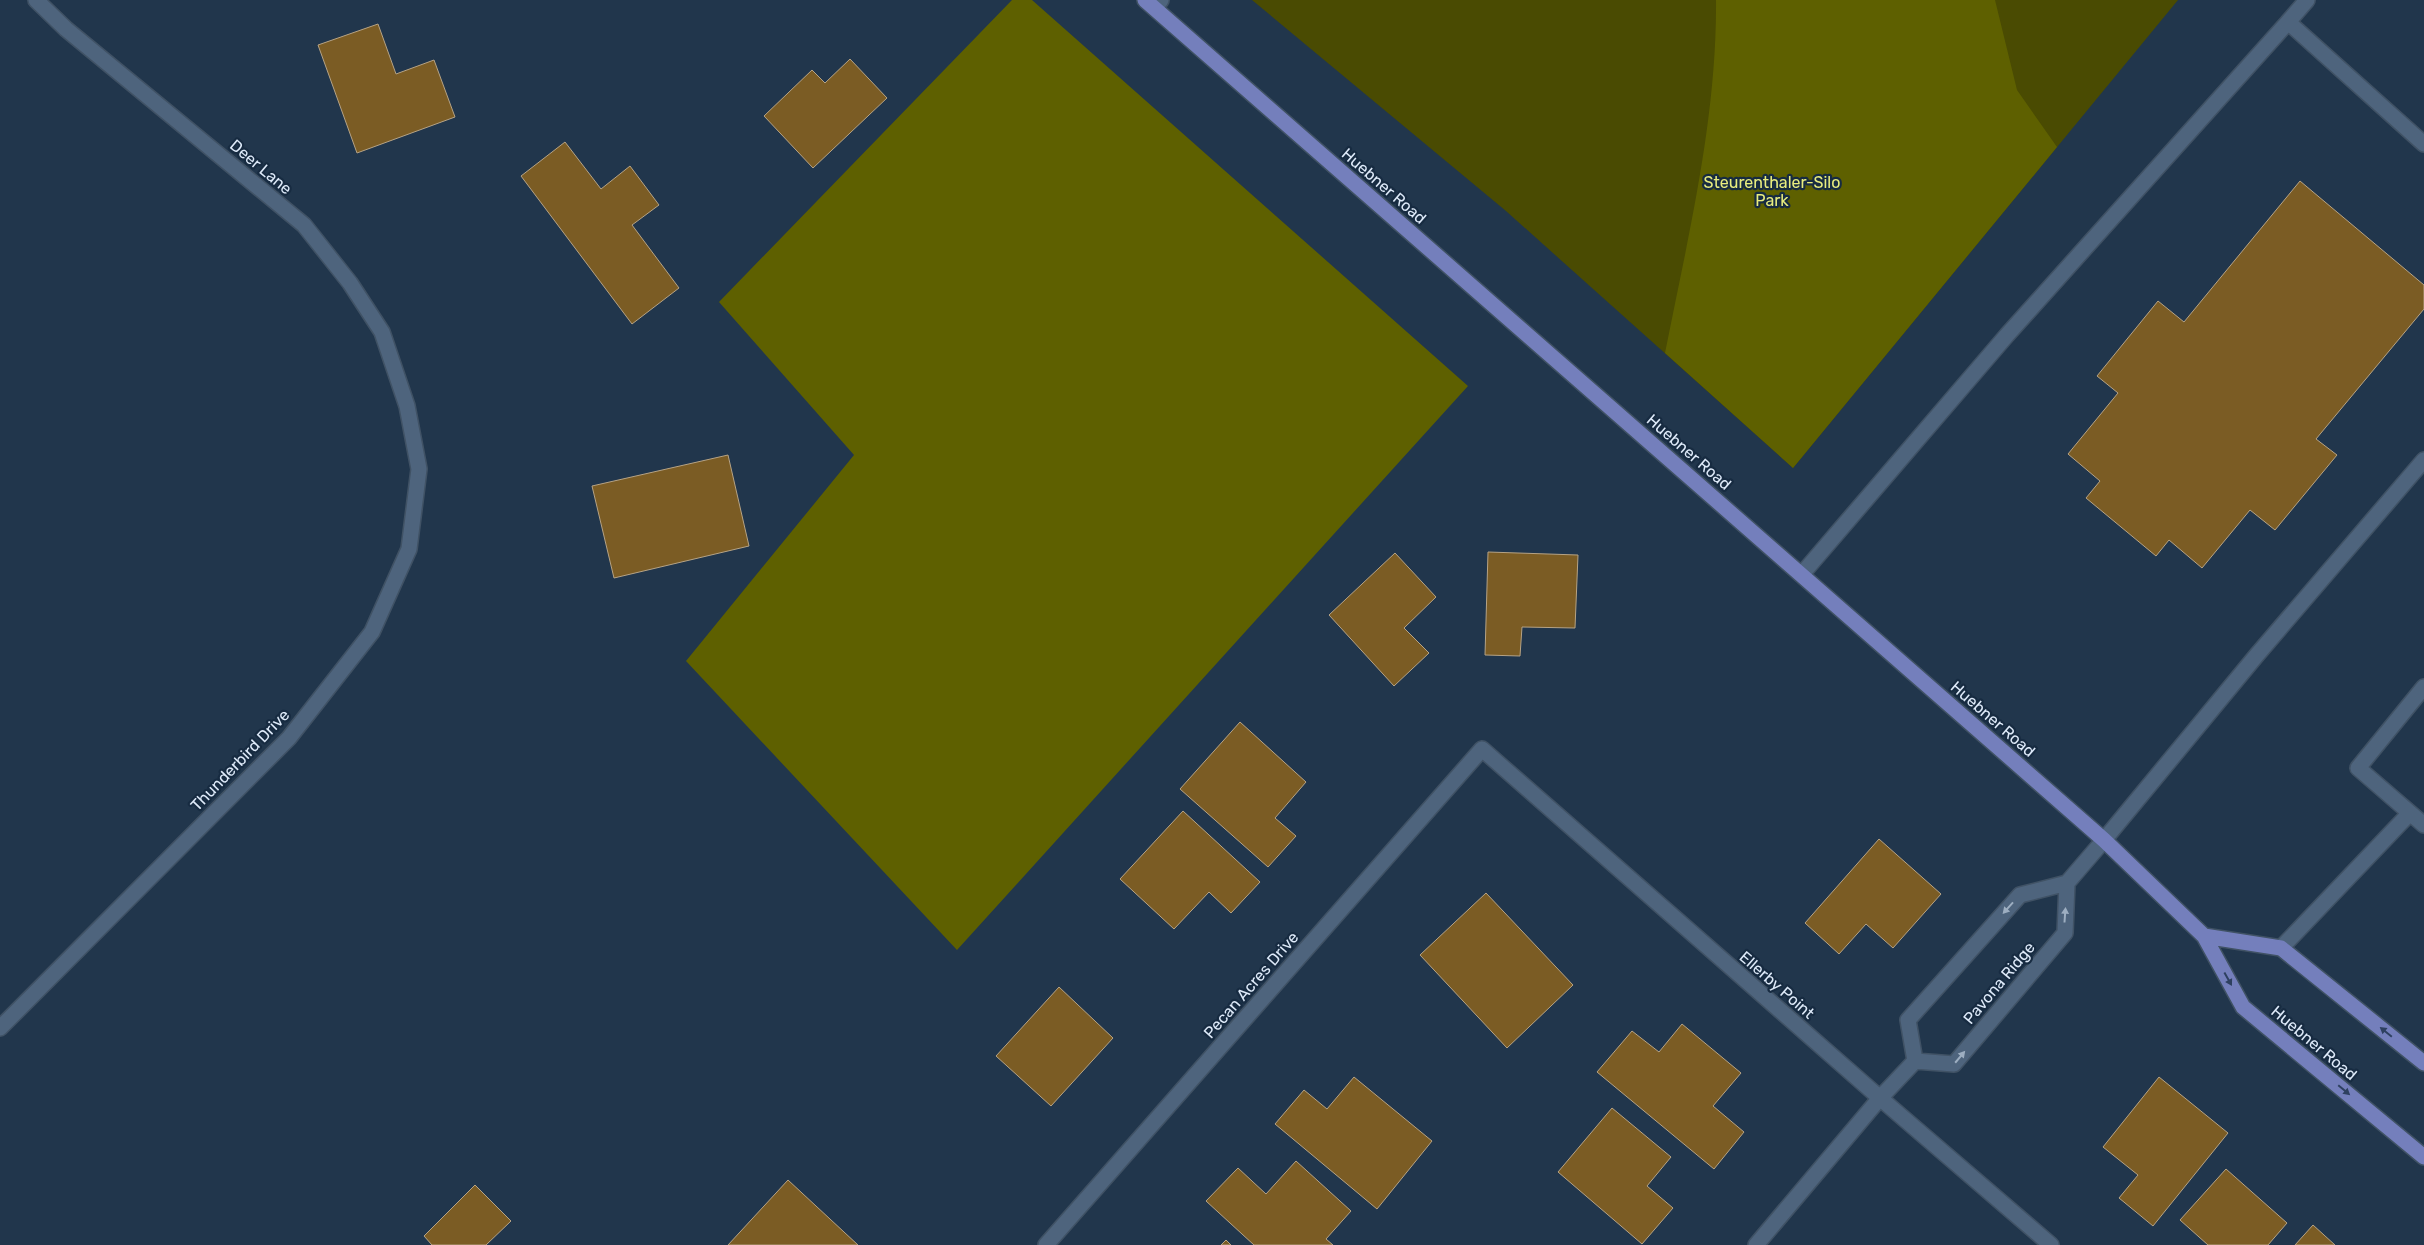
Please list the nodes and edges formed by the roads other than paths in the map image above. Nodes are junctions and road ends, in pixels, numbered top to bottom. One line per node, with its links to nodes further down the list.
1 (36, 0): 6 (street, Deer Lane)
2 (2307, 0): 4 (street)
3 (1154, 3): 8 (main road, Huebner Road)
4 (2288, 22): 5 (street); 8 (street)
5 (2424, 144)
6 (407, 406): 17 (street, Thunderbird Drive)
7 (2424, 460): 13 (street)
8 (1802, 574): 13 (main road, Huebner Road)
9 (2424, 687): 11 (street)
10 (1482, 749): 20 (street, Ellerby Point); 22 (street, Pecan Acres Drive)
11 (2410, 813): 12 (street); 16 (street)
12 (2424, 825)
13 (2104, 840): 14 (street); 15 (main road, Huebner Road)
14 (2067, 883): 18 (street, one-way to 18); 18 (street, Pavona Ridge, one-way to 14)
15 (2204, 936): 16 (main road); 21 (main road, Huebner Road, one-way to 21)
16 (2281, 948): 19 (main road, one-way to 16)
17 (0, 1028)
18 (1915, 1061): 20 (street)
19 (2424, 1063)
20 (1880, 1098): 23 (street); 24 (street, Ellerby Point)
21 (2424, 1157)
22 (1046, 1245)
23 (1756, 1245)
24 (2051, 1245)

